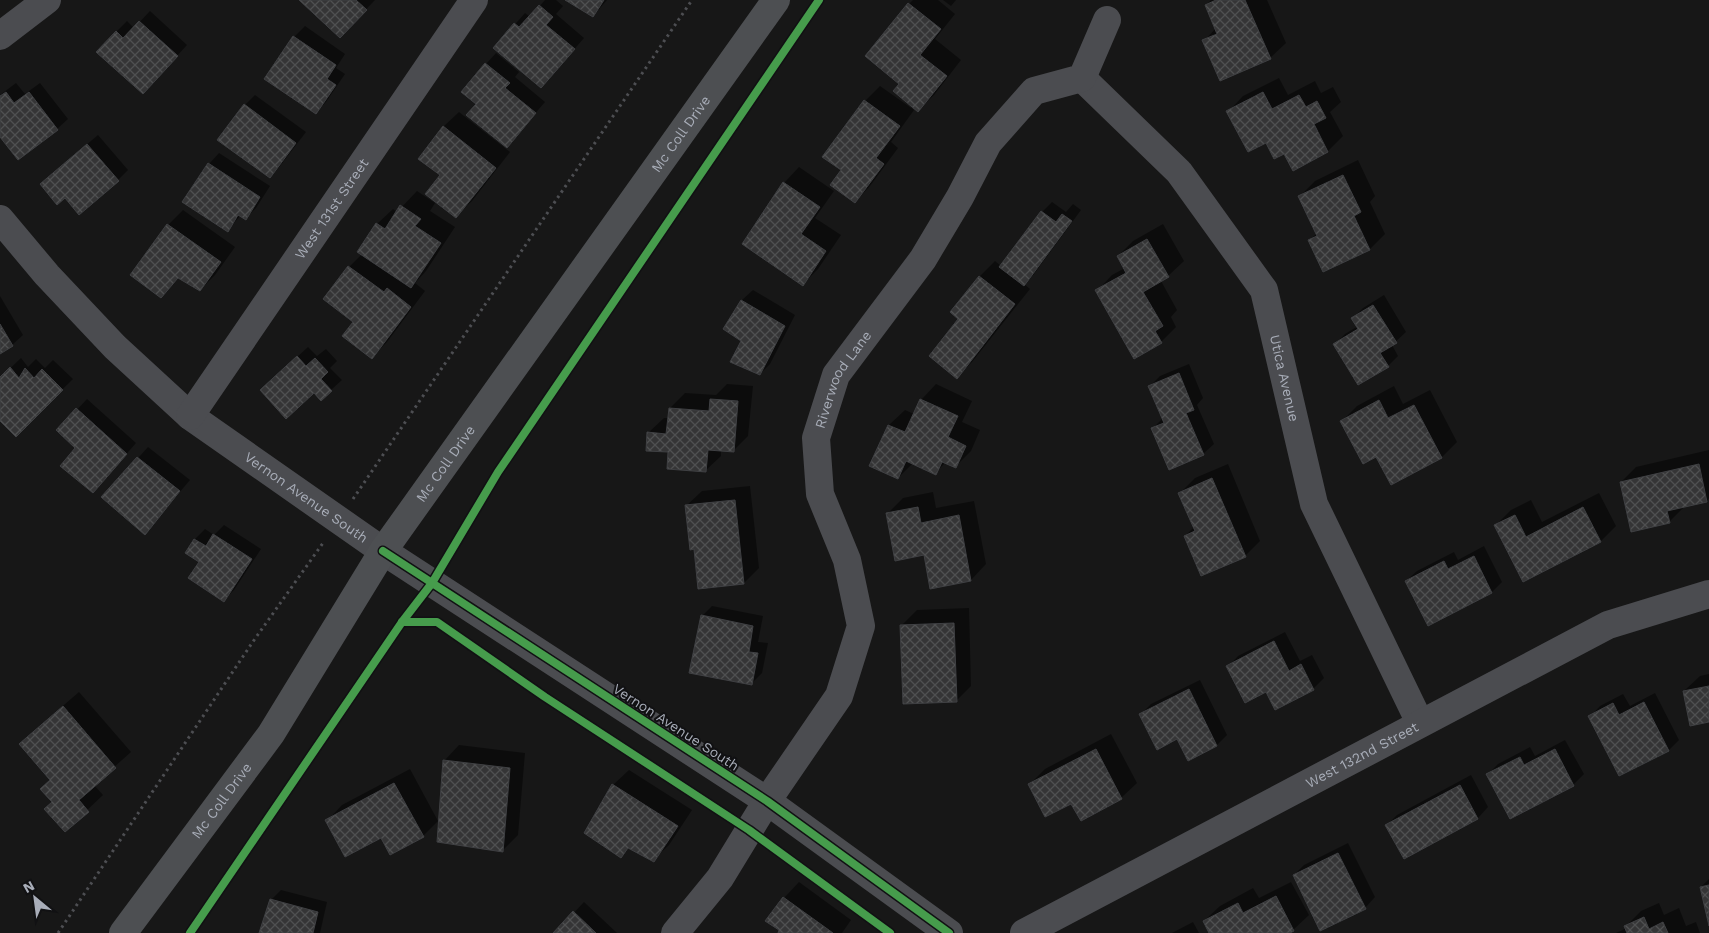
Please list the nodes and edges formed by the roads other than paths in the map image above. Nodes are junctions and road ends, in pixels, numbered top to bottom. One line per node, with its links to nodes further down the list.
1 (47, 0): 5 (street)
2 (474, 0): 8 (street, West 131st Street)
3 (776, 0): 9 (main road, Mc Coll Drive)
4 (1107, 20): 6 (street)
5 (0, 36)
6 (1082, 78): 11 (street, Utica Avenue); 12 (street, Riverwood Lane)
7 (0, 219): 8 (street, Vernon Avenue South)
8 (190, 416): 9 (street, Vernon Avenue South)
9 (383, 551): 12 (street, Vernon Avenue South); 13 (main road, Mc Coll Drive)
10 (1709, 594): 11 (street, West 132nd Street)
11 (1420, 723): 16 (street, West 132nd Street)
12 (767, 801): 14 (street); 15 (street, Vernon Avenue South)
13 (123, 933)
14 (675, 933)
15 (948, 933)
16 (1024, 933)

